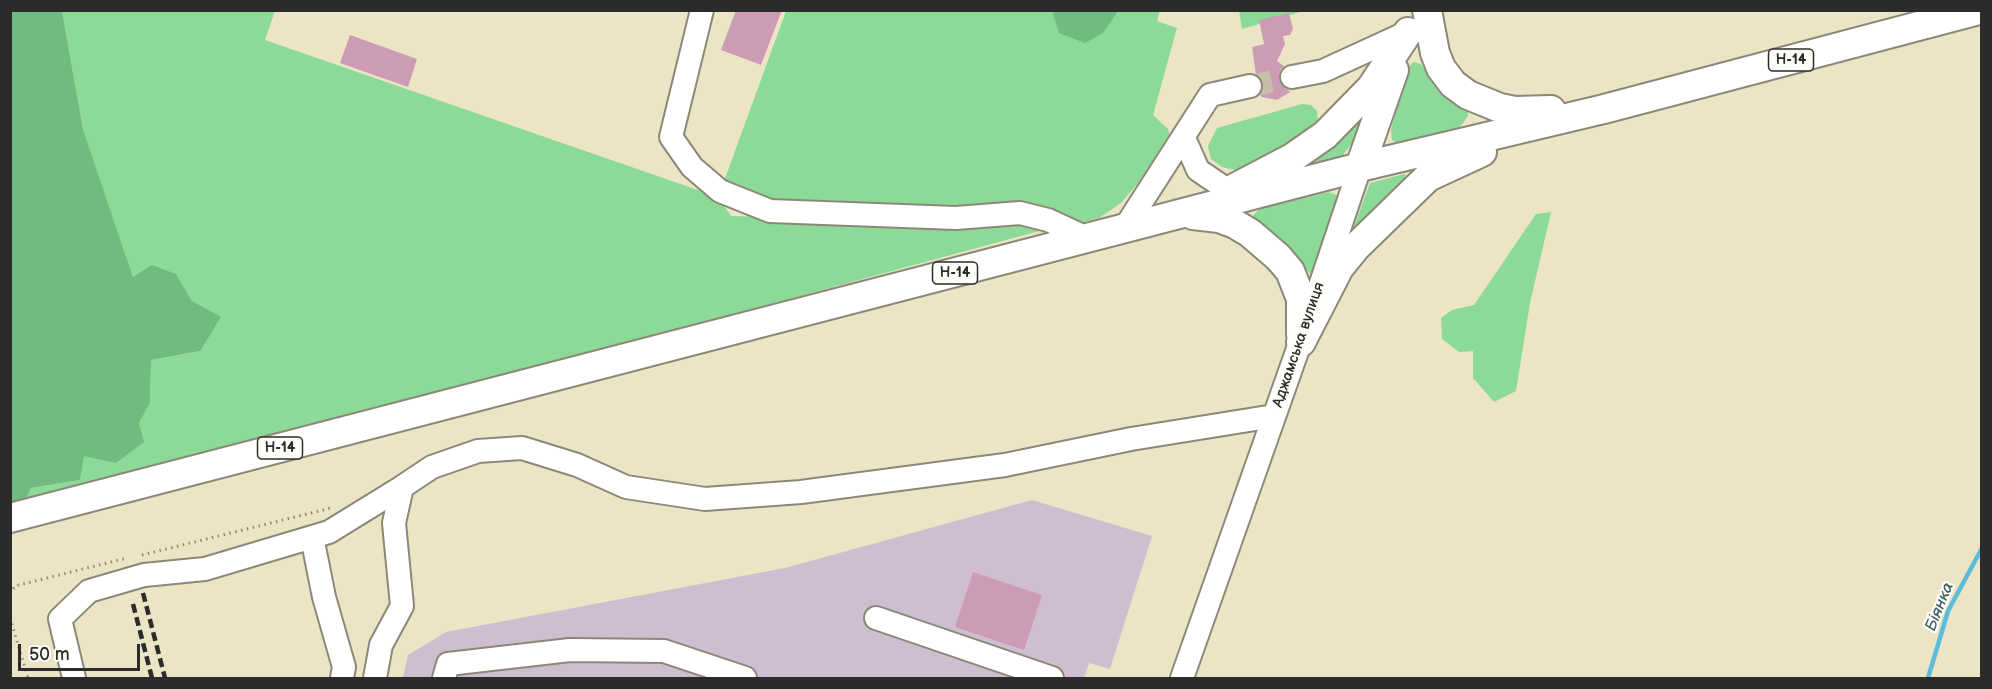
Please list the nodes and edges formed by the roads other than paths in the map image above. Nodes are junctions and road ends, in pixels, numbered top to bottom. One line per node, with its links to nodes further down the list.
1 (702, 10): 13 (street)
2 (1427, 10): 7 (main road)
3 (1979, 10): 7 (main road, Н-14)
4 (1412, 21): 5 (street); 9 (main road, Аджамська вулиця); 10 (main road)
5 (1292, 77)
6 (1250, 86): 8 (street)
7 (1604, 109): 9 (main road, Н-14); 14 (main road)
8 (1184, 138): 10 (street); 12 (street)
9 (1360, 167): 11 (main road, Н-14); 14 (street, Аджамська вулиця)
10 (1229, 191): 11 (main road)
11 (1182, 214): 12 (main road, Н-14); 14 (main road)
12 (1124, 230): 13 (main road, Н-14)
13 (1089, 239): 17 (main road, Н-14)
14 (1301, 342): 15 (street, Аджамська вулиця)
15 (1274, 416): 16 (street); 26 (street, Аджамська вулиця)
16 (402, 487): 18 (street); 22 (street)
17 (11, 518)
18 (312, 537): 20 (street); 21 (street)
19 (876, 618): 25 (street)
20 (74, 678)
21 (342, 678)
22 (375, 678)
23 (444, 678): 24 (street)
24 (744, 678)
25 (1052, 678)
26 (1182, 678)

